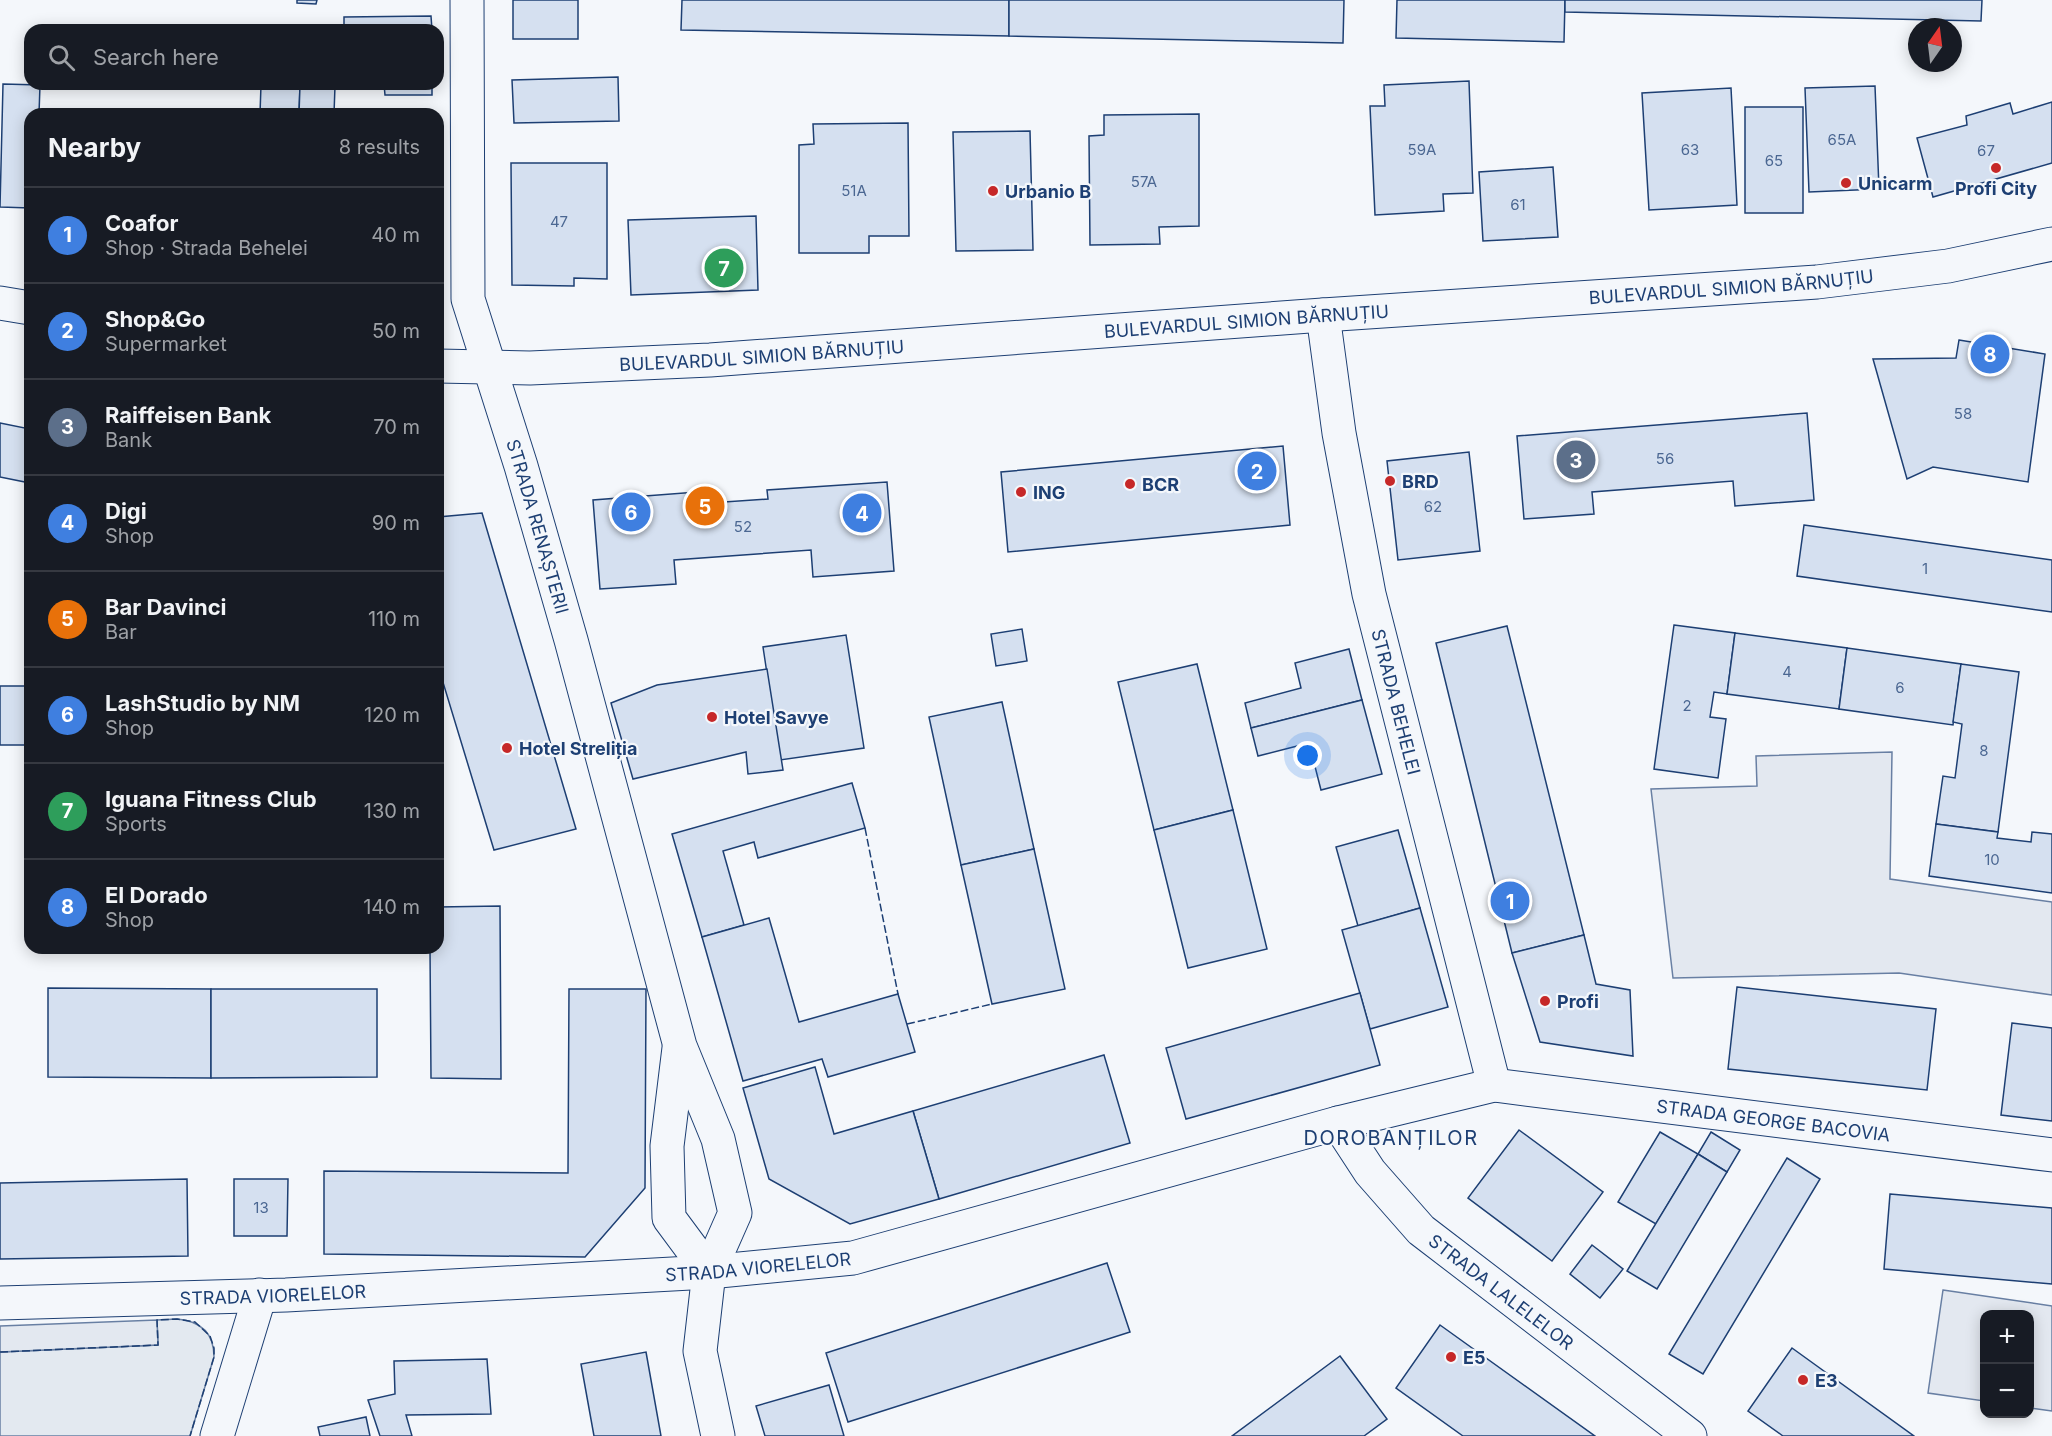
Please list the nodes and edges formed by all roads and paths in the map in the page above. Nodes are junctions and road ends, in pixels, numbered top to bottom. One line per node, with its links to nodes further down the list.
1 (467, 0): 7 (street, STRADA RENAȘTERII)
2 (2052, 244): 5 (street, BULEVARDUL SIMION BĂRNUȚIU)
3 (0, 303): 4 (street)
4 (24, 307)
5 (1323, 315): 7 (street, BULEVARDUL SIMION BĂRNUȚIU); 9 (street, STRADA BEHELEI)
6 (444, 366): 7 (street, BULEVARDUL SIMION BĂRNUȚIU)
7 (489, 369): 8 (street, STRADA RENAȘTERII)
8 (680, 1046): 12 (street, STRADA RENAȘTERII); 12 (street, STRADA RENAȘTERII)
9 (1494, 1085): 10 (street, STRADA VIORELELOR); 11 (street, STRADA GEORGE BACOVIA)
10 (1338, 1123): 12 (street, STRADA VIORELELOR); 17 (street, STRADA LALELELOR)
11 (2052, 1155)
12 (709, 1272): 13 (street, STRADA VIORELELOR); 16 (street)
13 (260, 1295): 14 (street, STRADA VIORELELOR); 15 (street)
14 (0, 1303)
15 (217, 1436)
16 (718, 1436)
17 (1690, 1436)

